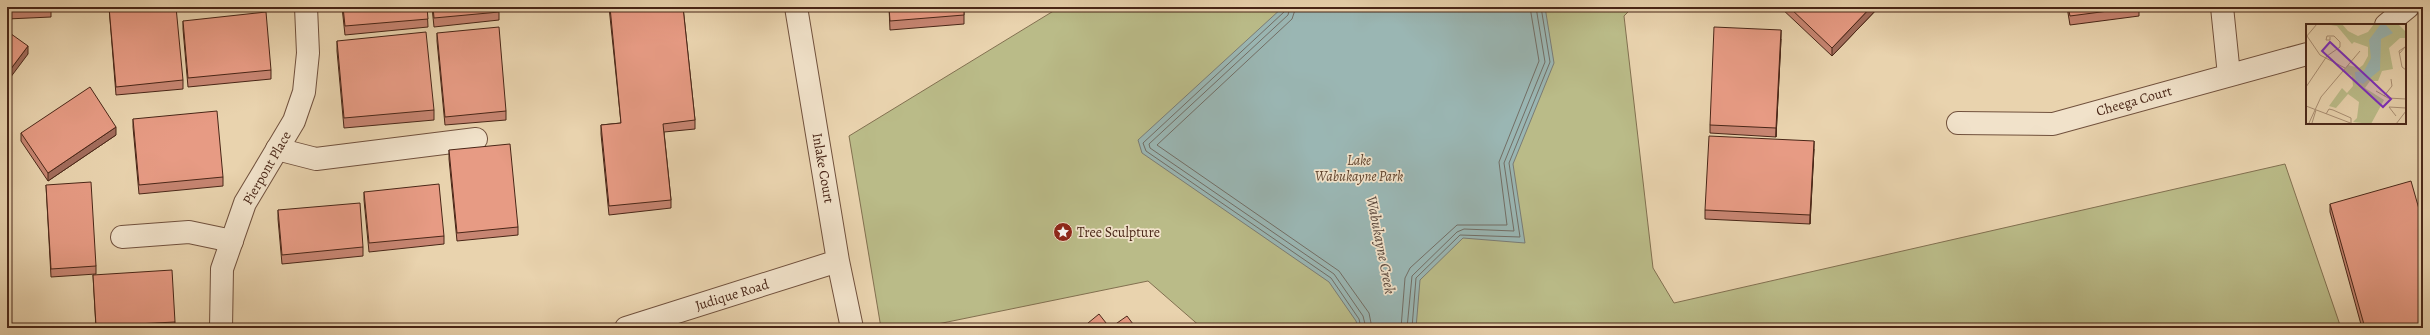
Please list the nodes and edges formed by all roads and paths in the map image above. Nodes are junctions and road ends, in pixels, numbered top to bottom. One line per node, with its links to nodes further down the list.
1 (306, 7): 10 (street, Pierpont Place)
2 (796, 7): 13 (street, Inlake Court)
3 (2222, 7): 7 (street)
4 (2408, 7): 5 (street)
5 (2387, 24)
6 (2306, 54): 7 (street, Cheega Court)
7 (2229, 75): 8 (street, Cheega Court)
8 (1958, 123)
9 (476, 139): 10 (street)
10 (277, 149): 12 (street, Pierpont Place)
11 (122, 237): 12 (street)
12 (232, 241): 14 (street, Pierpont Place)
13 (838, 261): 15 (street, Judique Road); 16 (street, Inlake Court)
14 (221, 328)
15 (626, 328)
16 (852, 328)

